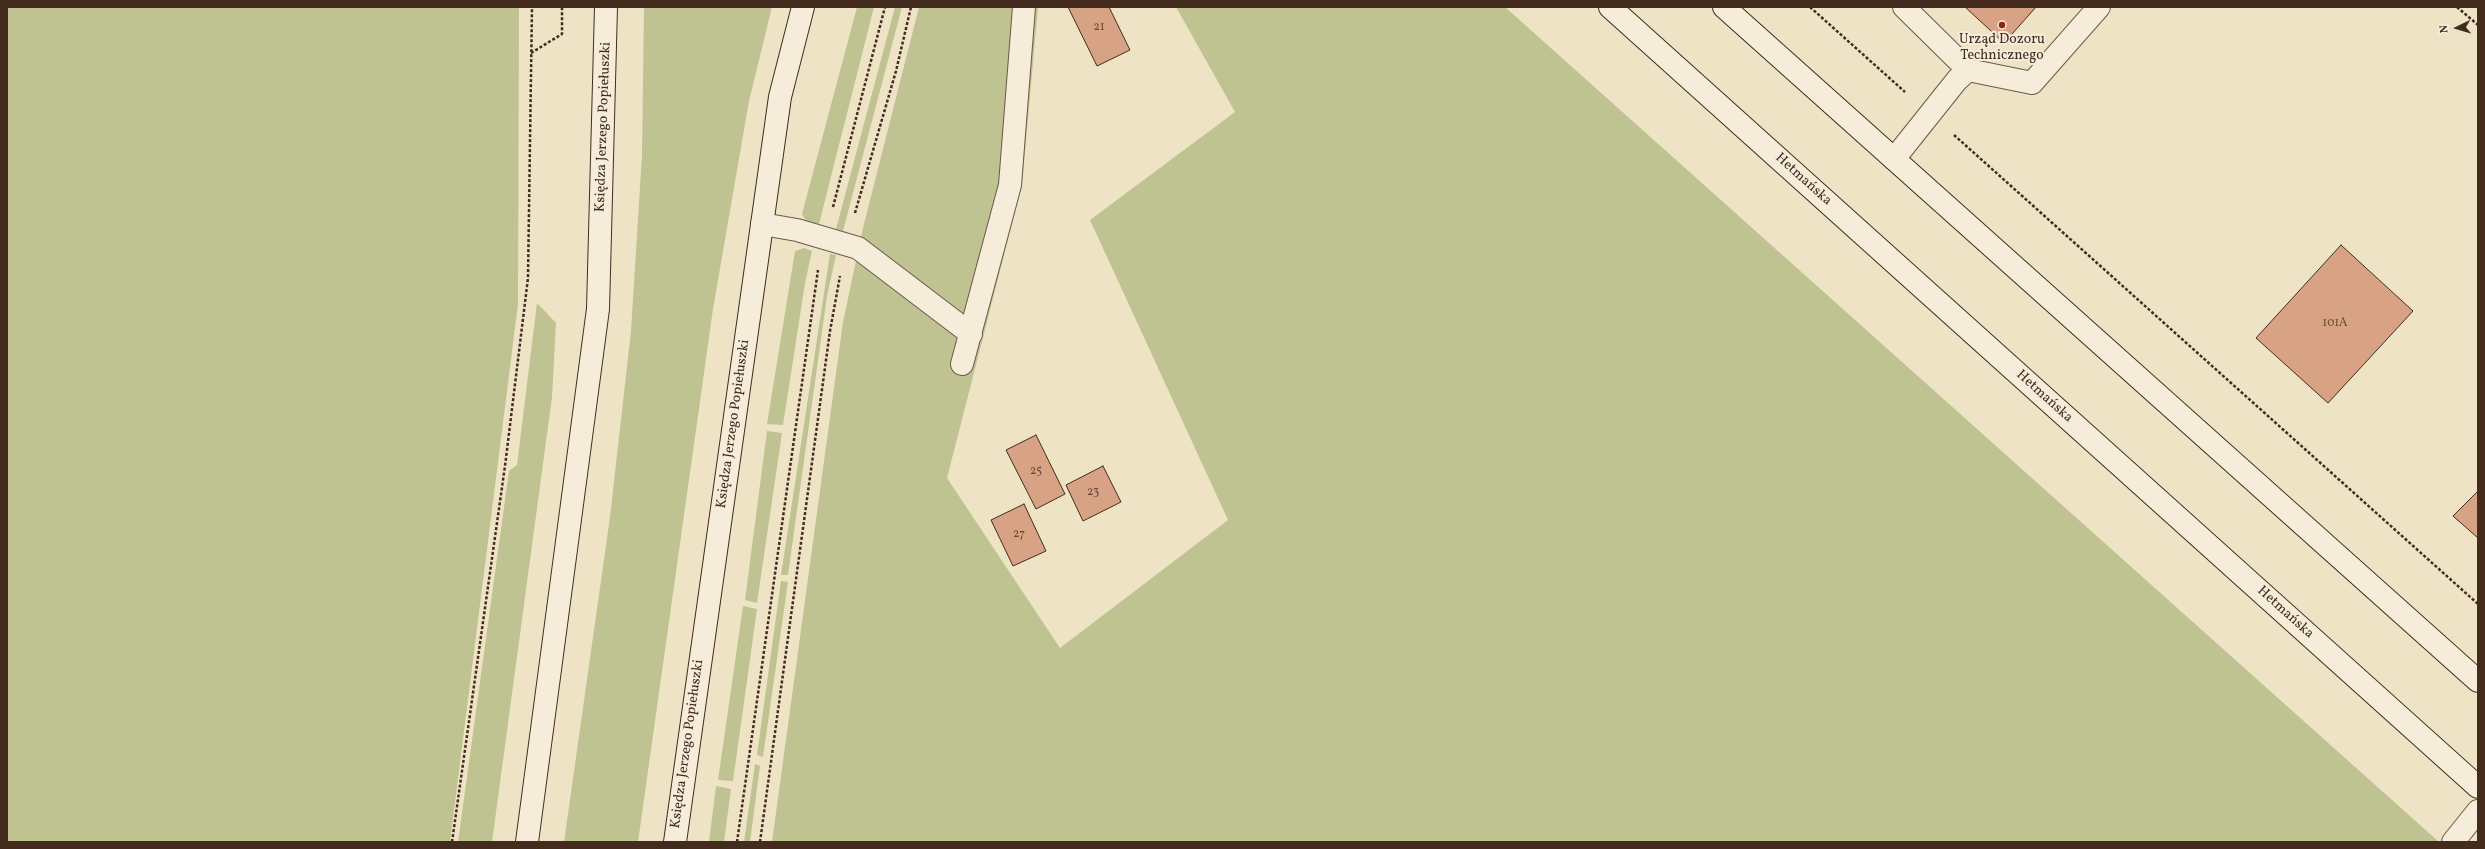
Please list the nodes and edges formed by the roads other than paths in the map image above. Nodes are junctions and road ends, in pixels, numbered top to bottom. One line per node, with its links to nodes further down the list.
1 (606, 7): 16 (main road, Księdza Jerzego Popiełuszki)
2 (803, 7): 10 (main road, Księdza Jerzego Popiełuszki)
3 (1024, 7): 11 (main road)
4 (1610, 7): 14 (main road, Hetmańska)
5 (1724, 7): 9 (main road)
6 (1904, 7): 8 (main road)
7 (2099, 7): 8 (main road)
8 (1968, 70): 9 (main road)
9 (1894, 159): 13 (main road)
10 (762, 224): 11 (main road); 17 (main road, Księdza Jerzego Popiełuszki)
11 (971, 334): 12 (main road)
12 (962, 364)
13 (2478, 681)
14 (2478, 786)
15 (2478, 811): 18 (main road)
16 (527, 842)
17 (675, 842)
18 (2453, 842)

